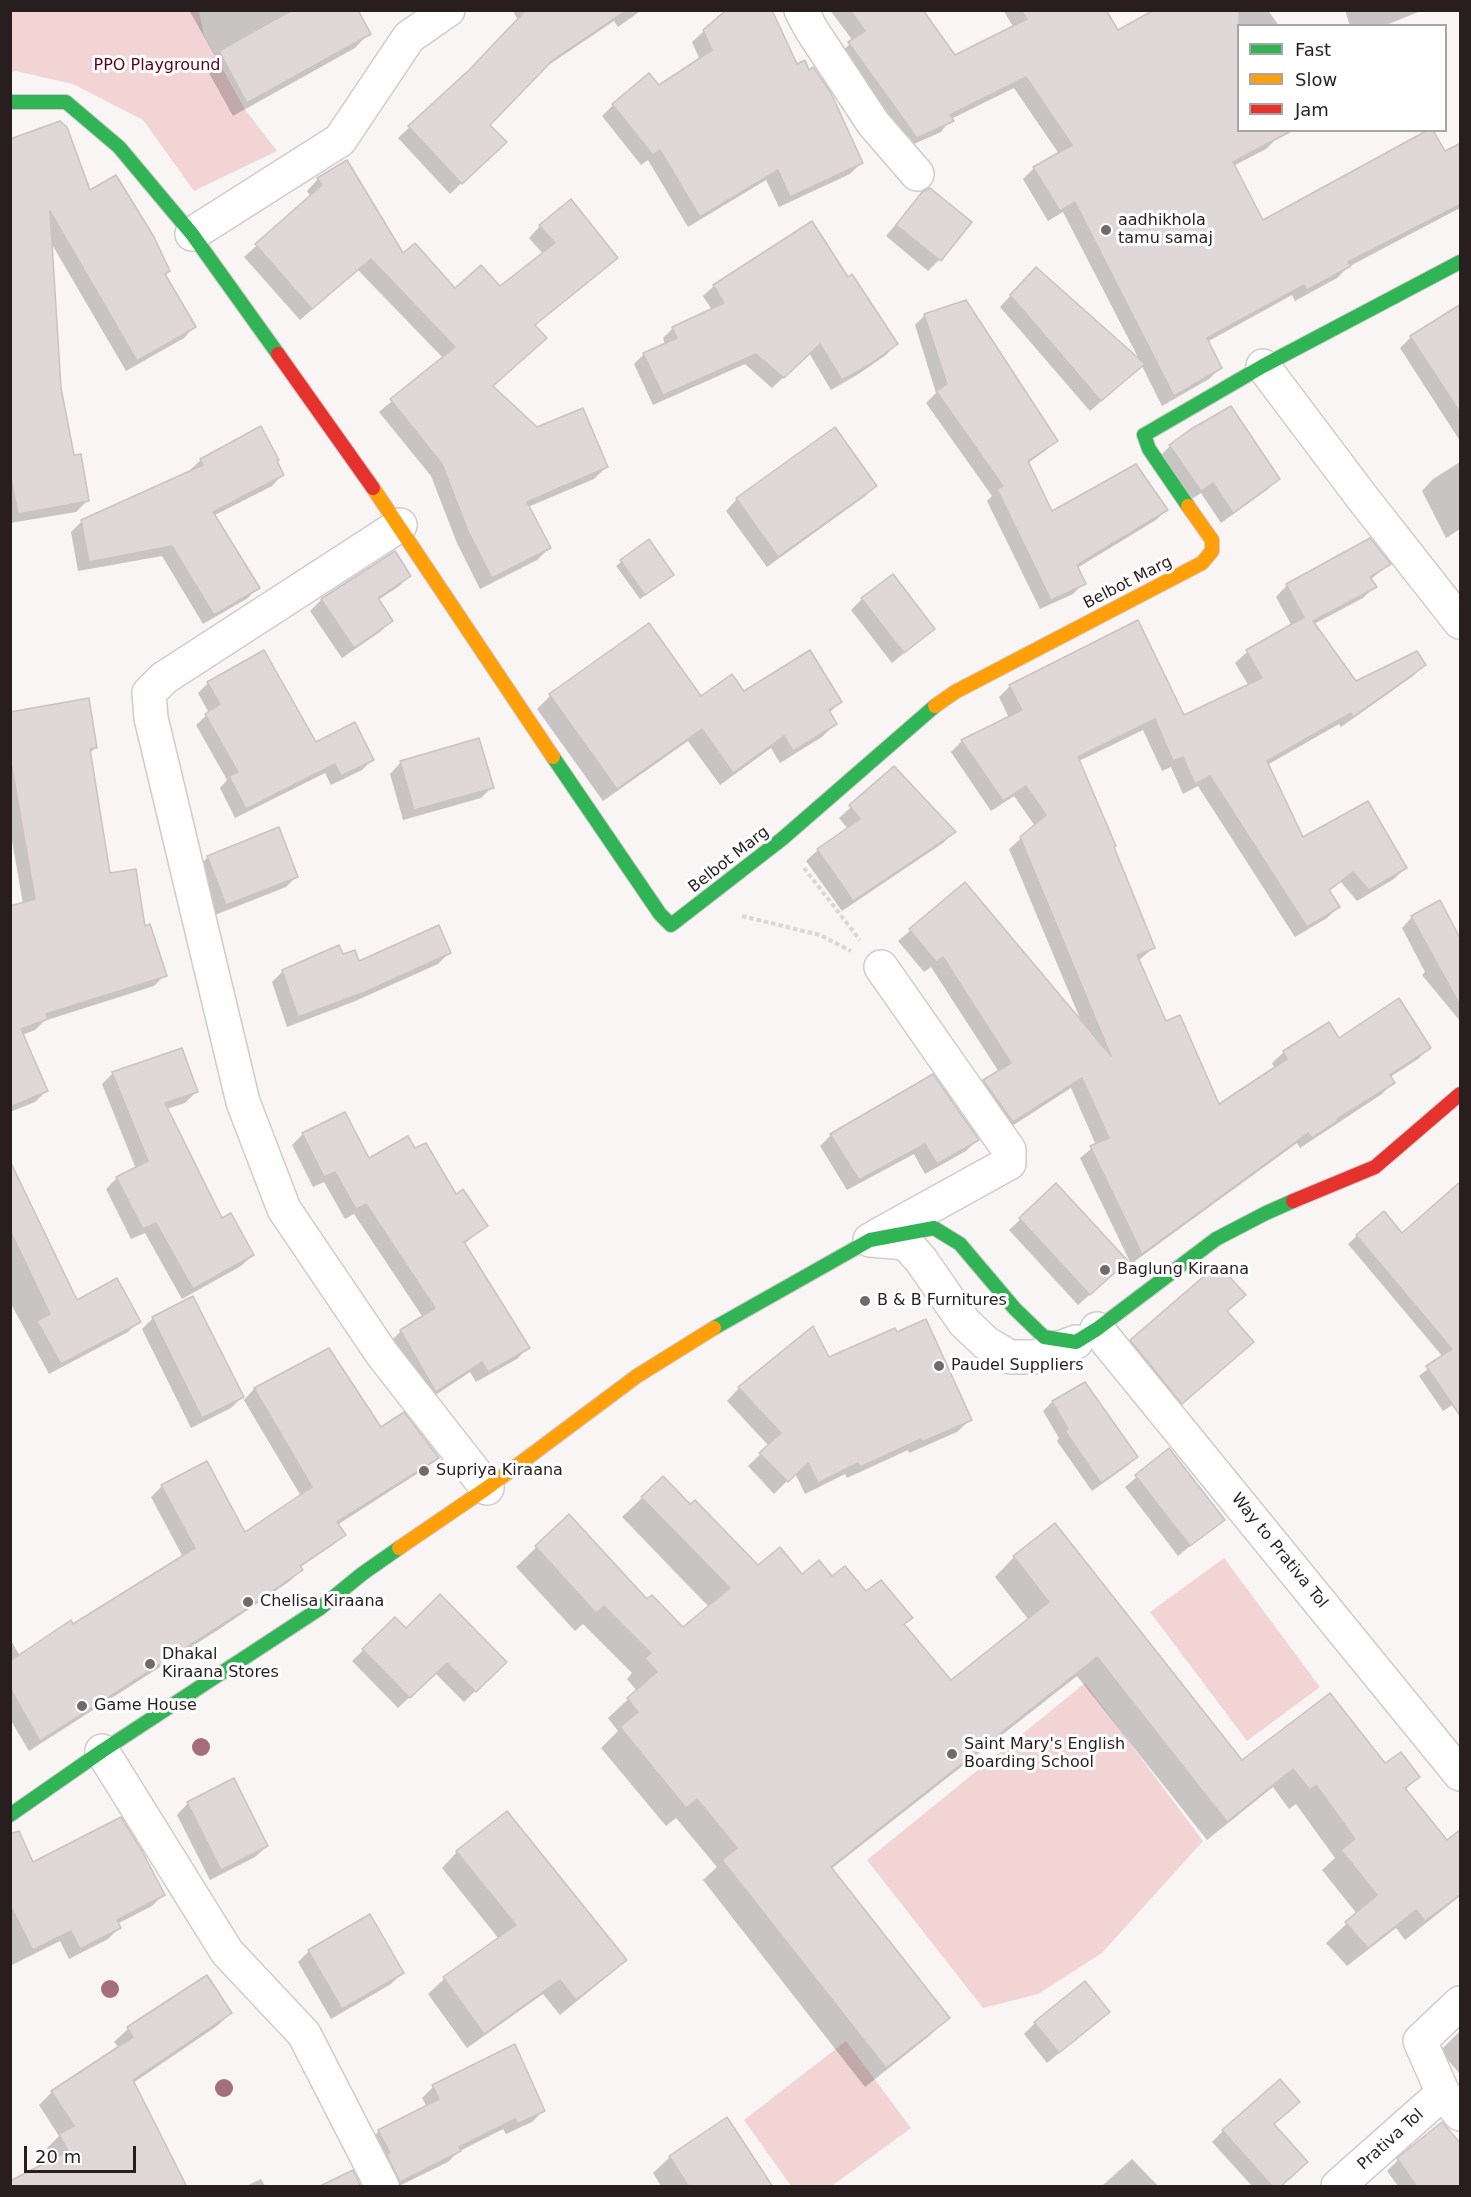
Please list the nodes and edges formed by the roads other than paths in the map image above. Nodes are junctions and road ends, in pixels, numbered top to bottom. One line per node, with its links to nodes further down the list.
1 (448, 10): 5 (street)
2 (801, 10): 4 (street)
3 (10, 102): 5 (street)
4 (917, 174)
5 (192, 234): 8 (street)
6 (1461, 262): 7 (street, Belbot Marg)
7 (1263, 366): 8 (street, Belbot Marg); 9 (street)
8 (400, 525): 14 (street)
9 (1461, 622)
10 (881, 967): 12 (street)
11 (1461, 1094): 13 (street)
12 (870, 1240): 13 (street); 13 (street); 14 (street)
13 (1086, 1335): 16 (street, Way to Prativa Tol)
14 (487, 1488): 15 (street)
15 (102, 1751): 17 (street); 20 (street)
16 (1461, 1774)
17 (10, 1815)
18 (1461, 2003): 19 (street)
19 (1452, 2103): 21 (street, Prativa Tol)
20 (382, 2187)
21 (1338, 2187)

